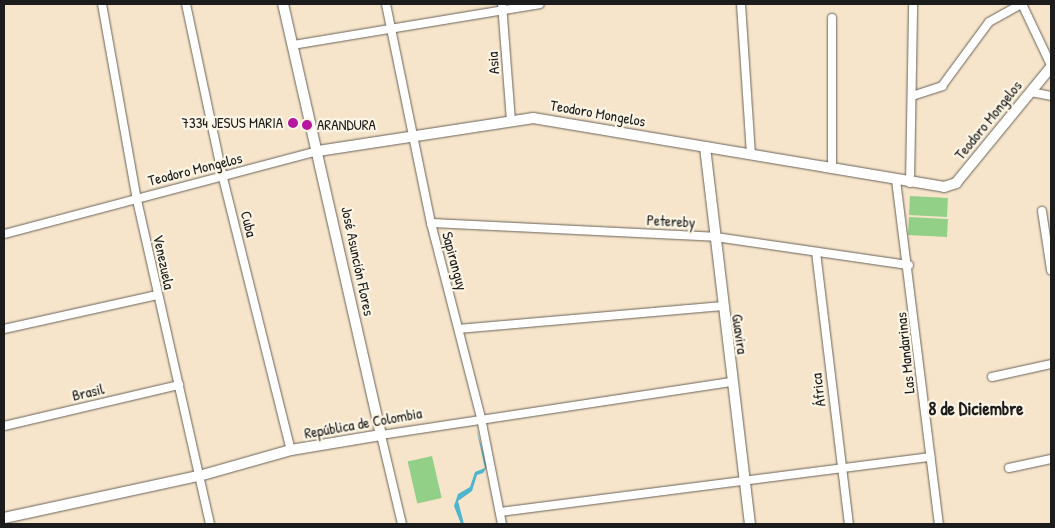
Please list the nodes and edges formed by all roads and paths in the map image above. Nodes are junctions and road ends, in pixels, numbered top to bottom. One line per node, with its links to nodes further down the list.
1 (102, 4): 26 (street, Venezuela)
2 (186, 4): 23 (street, Cuba)
3 (283, 4): 12 (street, José Asunción Flores)
4 (386, 4): 11 (street, Sapiranguy)
5 (540, 4): 9 (street)
6 (741, 4): 21 (street)
7 (913, 4): 15 (street)
8 (1022, 4): 13 (street); 15 (street)
9 (502, 7): 11 (street); 17 (street, Asia)
10 (832, 18): 22 (street)
11 (390, 31): 12 (street); 18 (street, Sapiranguy)
12 (293, 45): 20 (street, José Asunción Flores)
13 (1051, 66): 14 (street, Teodoro Mongelos)
14 (1031, 92): 16 (street); 25 (street, Teodoro Mongelos)
15 (912, 96): 25 (street)
16 (1051, 96)
17 (511, 121): 18 (street, Teodoro Mongelos); 19 (street, Teodoro Mongelos)
18 (412, 139): 20 (street, Teodoro Mongelos); 28 (street, Sapiranguy)
19 (705, 147): 21 (street, Teodoro Mongelos); 30 (street, Guavira)
20 (318, 151): 23 (street, Teodoro Mongelos); 44 (street, José Asunción Flores)
21 (752, 155): 22 (street, Teodoro Mongelos)
22 (832, 169): 24 (street, Teodoro Mongelos)
23 (223, 178): 26 (street, Teodoro Mongelos); 45 (street, Cuba)
24 (896, 180): 25 (street, Teodoro Mongelos); 32 (street, Las Mandarinas)
25 (910, 183)
26 (137, 200): 29 (street, Teodoro Mongelos); 34 (street, Venezuela)
27 (1042, 212): 33 (street)
28 (431, 223): 30 (street, Petereby); 37 (street, Sapiranguy)
29 (4, 233)
30 (716, 237): 31 (street, Petereby); 35 (street, Guavira)
31 (816, 252): 32 (street, Petereby); 49 (street, África)
32 (909, 265): 46 (street, Las Mandarinas)
33 (1051, 270)
34 (157, 295): 36 (street); 41 (street, Venezuela)
35 (722, 306): 37 (street); 40 (street, Guavira)
36 (4, 329)
37 (459, 329): 42 (street, Sapiranguy)
38 (1051, 364): 39 (street)
39 (992, 377)
40 (732, 382): 42 (street, República de Colombia); 51 (street, Guavira)
41 (179, 385): 43 (street, Brasil); 50 (street, Venezuela)
42 (481, 418): 44 (street, República de Colombia); 52 (street, Sapiranguy)
43 (4, 426)
44 (380, 434): 45 (street, República de Colombia); 55 (street, José Asunción Flores)
45 (291, 450): 50 (street, República de Colombia)
46 (930, 457): 49 (street); 59 (street, Las Mandarinas)
47 (1051, 459): 48 (street)
48 (1009, 468)
49 (841, 469): 51 (street); 58 (street, África)
50 (199, 476): 53 (street, República de Colombia); 54 (street, Venezuela)
51 (744, 481): 52 (street); 57 (street, Guavira)
52 (500, 512): 56 (street, Sapiranguy)
53 (4, 518)
54 (210, 524)
55 (402, 524)
56 (502, 524)
57 (750, 524)
58 (849, 524)
59 (939, 524)

